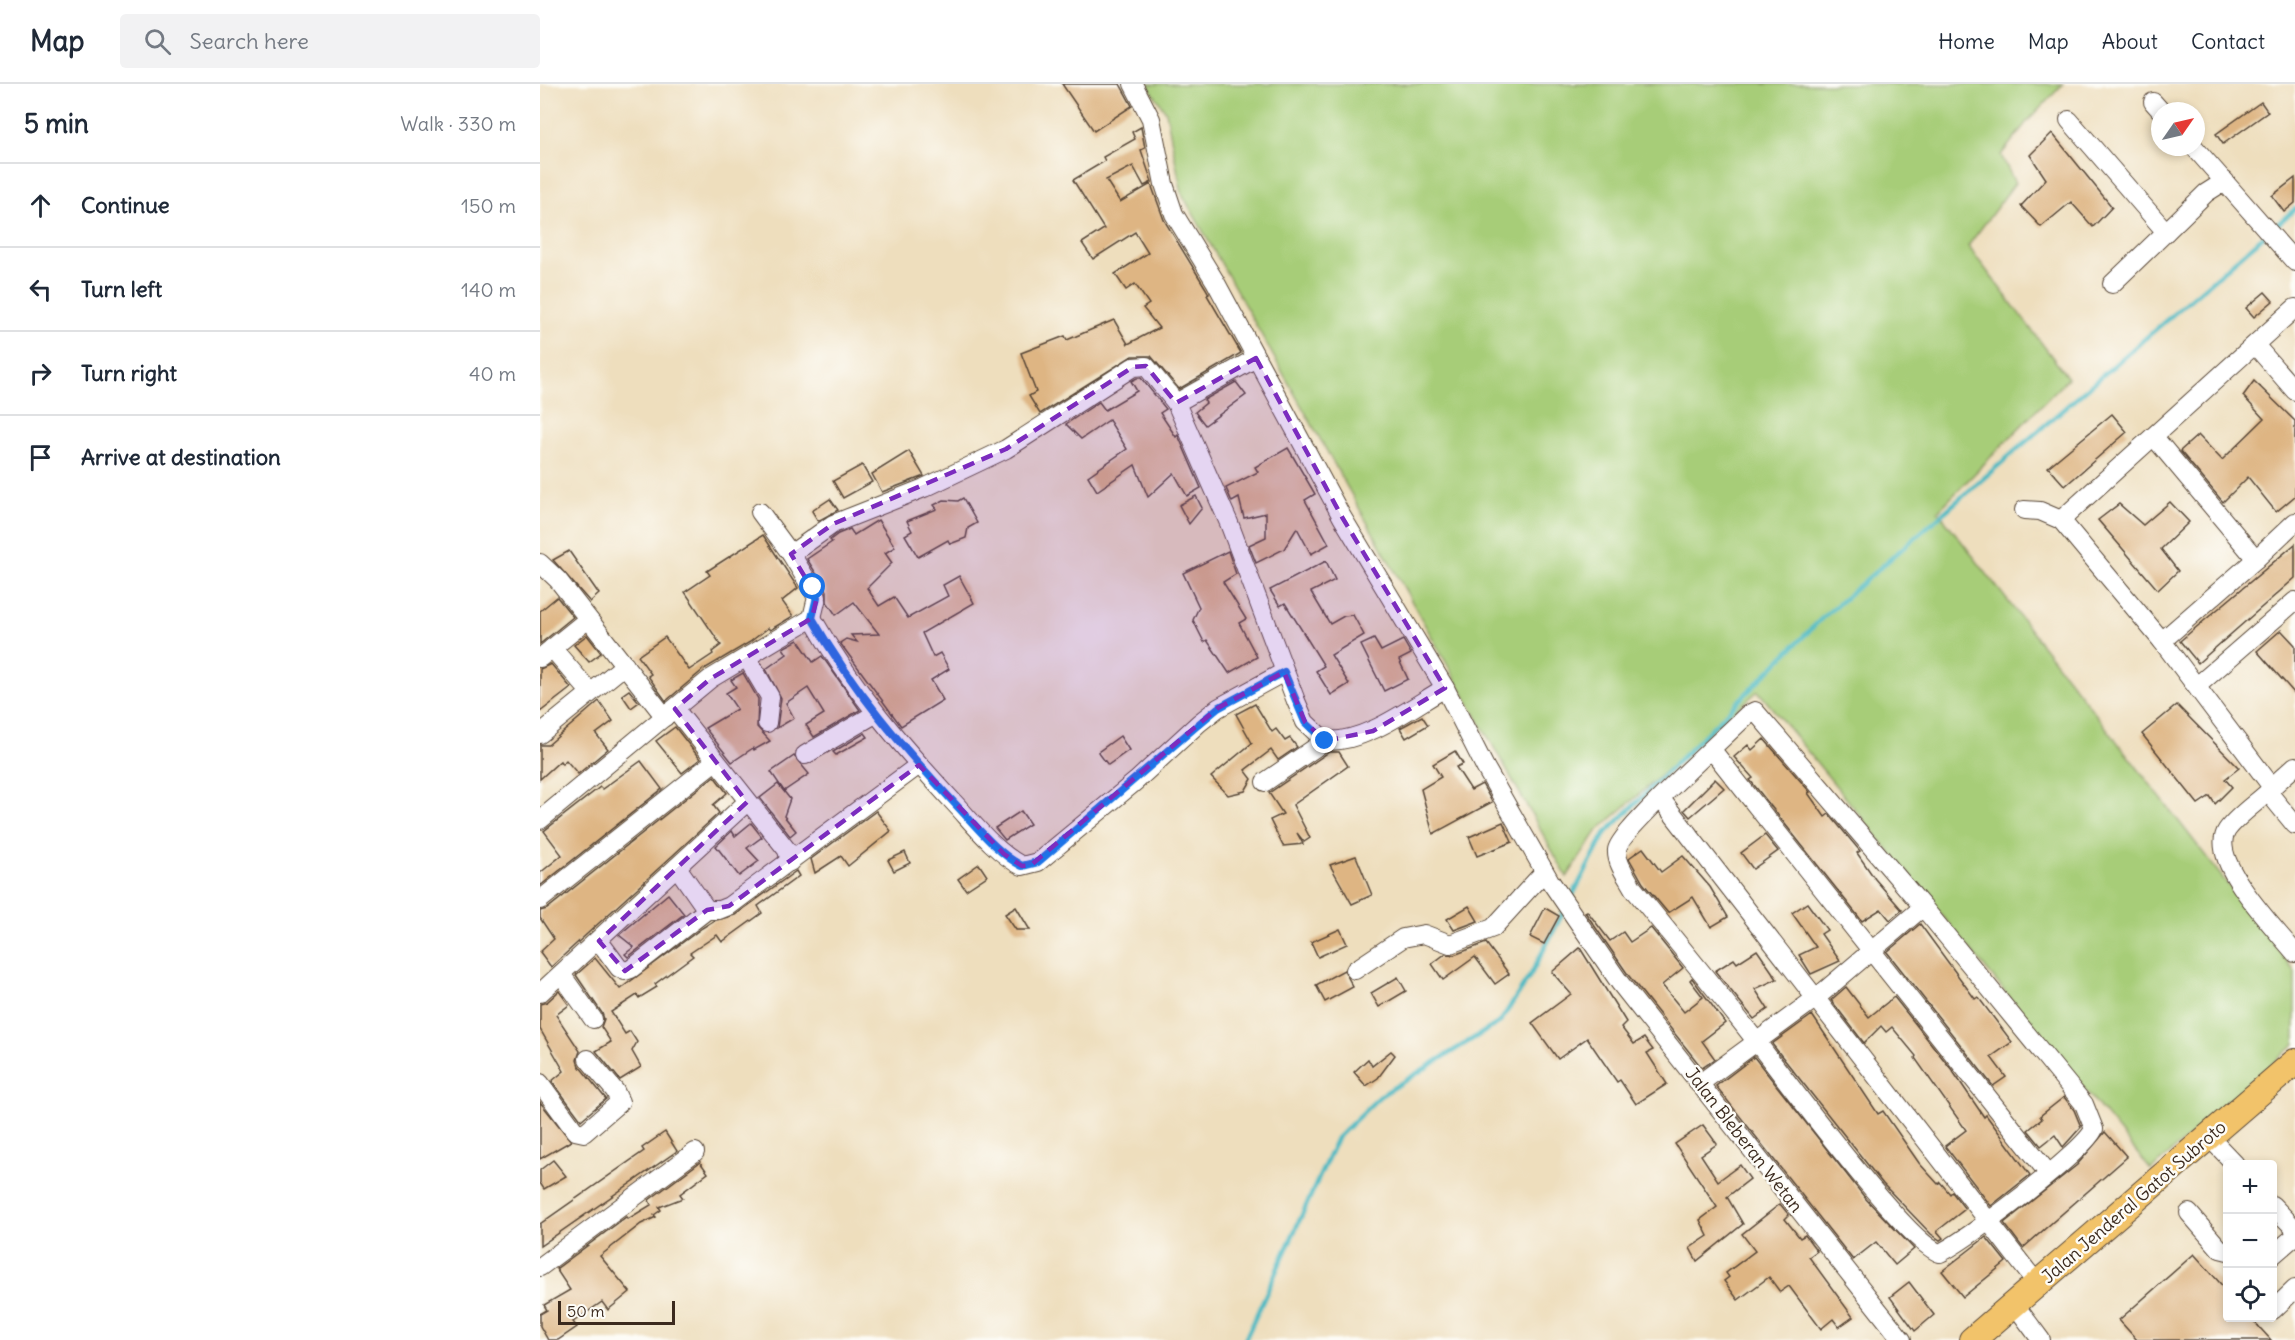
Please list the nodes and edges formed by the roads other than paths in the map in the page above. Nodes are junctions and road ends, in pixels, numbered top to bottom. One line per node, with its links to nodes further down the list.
1 (1133, 84): 10 (street, Jalan Bleberan Wetan)
2 (2069, 120): 5 (street)
3 (2202, 156): 4 (street)
4 (2228, 185): 5 (street); 6 (street)
5 (2166, 232): 7 (street)
6 (2294, 260)
7 (2112, 284)
8 (2295, 308): 9 (street)
9 (2254, 345): 11 (street); 13 (street)
10 (1256, 358): 12 (street); 30 (street, Jalan Bleberan Wetan)
11 (2295, 392)
12 (1176, 403): 18 (street); 28 (street)
13 (2154, 437): 16 (street); 19 (street)
14 (2025, 510): 16 (street)
15 (760, 512): 18 (street)
16 (2061, 520): 24 (street)
17 (2295, 522): 19 (street)
18 (791, 554): 22 (street)
19 (2256, 559): 24 (street)
20 (540, 563): 23 (street)
21 (2295, 601): 29 (street)
22 (812, 618): 26 (street); 33 (street)
23 (587, 620): 25 (street); 27 (street)
24 (2162, 641): 29 (street)
25 (546, 653): 31 (street)
26 (747, 658): 32 (street); 34 (street)
27 (625, 665): 31 (street); 32 (street)
28 (1284, 672): 36 (street); 40 (street)
29 (2197, 686): 43 (street)
30 (1445, 688): 36 (street); 50 (street, Jalan Bleberan Wetan)
31 (590, 693): 35 (street)
32 (670, 713): 39 (street); 46 (street)
33 (875, 714): 38 (street); 40 (street)
34 (767, 723)
35 (540, 734)
36 (1325, 741): 42 (street)
37 (1712, 750): 44 (street); 52 (street); 55 (street)
38 (806, 755)
39 (714, 762): 45 (street); 51 (street)
40 (919, 765): 48 (street)
41 (2295, 766): 43 (street)
42 (1265, 782)
43 (2270, 789): 47 (street); 56 (street)
44 (1660, 799): 60 (street); 62 (street)
45 (747, 802): 48 (street); 49 (street)
46 (540, 820)
47 (2295, 825)
48 (790, 862): 53 (street)
49 (677, 867): 53 (street); 54 (street)
50 (1547, 877): 57 (street); 66 (street, Jalan Bleberan Wetan)
51 (540, 900)
52 (1923, 907): 55 (street); 70 (street)
53 (707, 910): 54 (street)
54 (599, 941): 58 (street)
55 (1871, 951): 60 (street); 70 (street)
56 (2295, 953)
57 (1355, 970)
58 (561, 974): 59 (street); 61 (street)
59 (540, 993)
60 (1816, 998): 62 (street); 73 (street)
61 (593, 1019)
62 (1756, 1041): 66 (street); 73 (street)
63 (588, 1059): 65 (street)
64 (2295, 1062): 67 (highway, Jalan Jenderal Gatot Subroto)
65 (540, 1083)
66 (1699, 1084): 83 (street, Jalan Bleberan Wetan)
67 (2209, 1137): 69 (street); 79 (highway, Jalan Jenderal Gatot Subroto)
68 (695, 1152): 78 (street)
69 (2231, 1160)
70 (2048, 1173): 73 (street)
71 (2277, 1212): 74 (street)
72 (2189, 1213): 76 (street)
73 (1989, 1221): 79 (street)
74 (2295, 1229)
75 (2295, 1236): 77 (street)
76 (2223, 1250)
77 (2277, 1252)
78 (540, 1267)
79 (2038, 1285): 81 (highway, Jalan Jenderal Gatot Subroto)
80 (2295, 1289): 82 (street)
81 (2015, 1305): 84 (highway, Jalan Jenderal Gatot Subroto); 85 (street)
82 (2277, 1305)
83 (1902, 1340)
84 (1972, 1340)
85 (2042, 1340)

